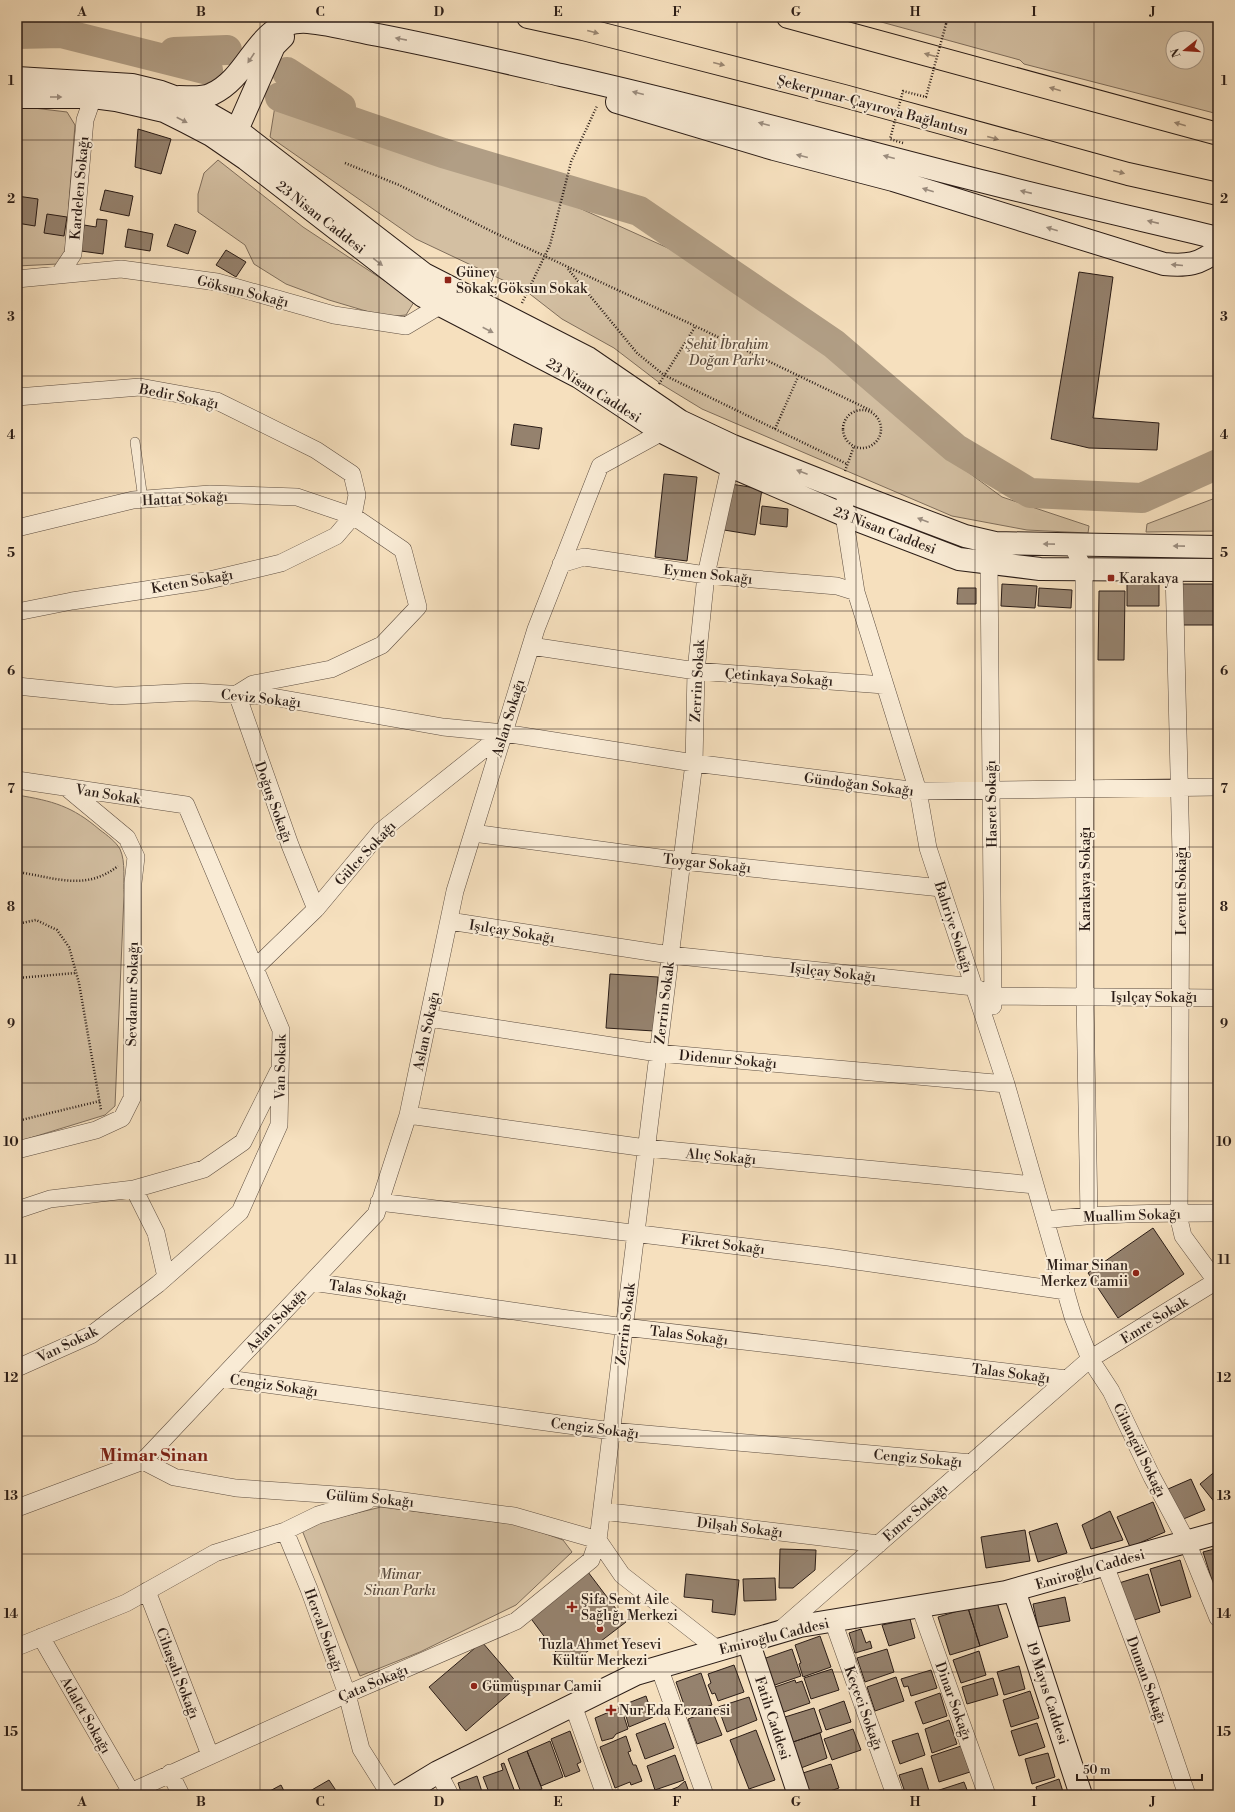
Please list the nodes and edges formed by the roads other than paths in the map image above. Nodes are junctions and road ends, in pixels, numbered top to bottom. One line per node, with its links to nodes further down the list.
1 (528, 17): 12 (highway, Şekerpınar-Çayırova Bağlantısı, one-way to 12)
2 (788, 17): 10 (highway, one-way to 2)
3 (330, 26): 4 (street, one-way to 3); 8 (street, one-way to 8); 9 (street)
4 (422, 43): 13 (street, one-way to 4); 13 (street, one-way to 4)
5 (17, 78): 8 (street, 23 Nisan Caddesi)
6 (17, 97): 7 (street, 23 Nisan Caddesi, one-way to 7)
7 (93, 98): 11 (street, 23 Nisan Caddesi, one-way to 11); 14 (street, Kardelen Sokağı)
8 (177, 98): 9 (street, 23 Nisan Caddesi)
9 (237, 130): 11 (street); 16 (street, 23 Nisan Caddesi)
10 (1218, 134)
11 (246, 159): 16 (street, 23 Nisan Caddesi, one-way to 16)
12 (1218, 194)
13 (1216, 247)
14 (59, 275): 15 (street, Göksun Sokağı); 16 (street, Göksun Sokağı)
15 (17, 279)
16 (447, 297): 18 (street, 23 Nisan Caddesi, one-way to 18); 21 (street, 23 Nisan Caddesi, one-way to 16)
17 (17, 397): 24 (street, Bedir Sokağı)
18 (662, 432): 20 (street, 23 Nisan Caddesi); 29 (street, Aslan Sokağı)
19 (135, 442): 22 (lane)
20 (730, 466): 23 (street, 23 Nisan Caddesi); 33 (street, Zerrin Sokak)
21 (842, 488): 23 (street, Bahriye Sokağı); 26 (street, 23 Nisan Caddesi, one-way to 21)
22 (143, 500): 24 (street, Hattat Sokağı); 25 (street, Hattat Sokağı)
23 (844, 515): 28 (street, 23 Nisan Caddesi); 34 (street, Bahriye Sokağı)
24 (353, 516): 35 (street, Keten Sokağı); 40 (street, Hattat Sokağı)
25 (17, 528)
26 (1076, 544): 27 (street, 23 Nisan Caddesi, one-way to 26); 30 (street, Karakaya Sokağı)
27 (1218, 547)
28 (989, 563): 30 (street, 23 Nisan Caddesi); 48 (street, Hasret Sokağı)
29 (561, 564): 33 (street, Eymen Sokağı); 36 (street, Aslan Sokağı)
30 (1084, 569): 31 (street, 23 Nisan Caddesi); 47 (street, Karakaya Sokağı)
31 (1174, 570): 32 (street, 23 Nisan Caddesi); 44 (street, Levent Sokağı)
32 (1218, 570)
33 (706, 575): 34 (street, Eymen Sokağı); 37 (street, Zerrin Sokak)
34 (856, 592): 38 (street, Bahriye Sokağı)
35 (17, 612)
36 (531, 646): 37 (street, Çetinkaya Sokağı); 41 (street, Aslan Sokağı)
37 (696, 671): 38 (street, Çetinkaya Sokağı); 42 (street, Zerrin Sokak)
38 (884, 685): 49 (street, Bahriye Sokağı)
39 (17, 686): 40 (street, Ceviz Sokağı)
40 (237, 694): 41 (street, Ceviz Sokağı); 53 (street, Doğuş Sokağı)
41 (504, 733): 42 (street, Gündoğan Sokağı); 50 (street, Aslan Sokağı); 53 (street, Gülce Sokağı)
42 (694, 763): 49 (street, Gündoğan Sokağı); 51 (street, Zerrin Sokak)
43 (17, 780): 46 (street, Van Sokak)
44 (1180, 787): 45 (street, Gündoğan Sokağı); 47 (street, Gündoğan Sokağı); 60 (street, Levent Sokağı)
45 (1218, 787)
46 (67, 788): 56 (street, Van Sokak); 69 (street, Sevdanur Sokağı)
47 (1084, 789): 48 (street, Gündoğan Sokağı); 59 (street, Karakaya Sokağı)
48 (991, 790): 49 (street, Gündoğan Sokağı); 58 (street, Hasret Sokağı)
49 (918, 791): 52 (street, Bahriye Sokağı)
50 (473, 833): 51 (street, Toygar Sokağı); 54 (street, Aslan Sokağı)
51 (682, 861): 52 (street, Toygar Sokağı); 55 (street, Zerrin Sokak)
52 (941, 888): 57 (street, Bahriye Sokağı)
53 (316, 909): 56 (street, Gülce Sokağı)
54 (449, 921): 55 (street, Işılçay Sokağı); 62 (street, Aslan Sokağı)
55 (670, 955): 57 (street, Işılçay Sokağı); 64 (street, Zerrin Sokak)
56 (255, 968): 65 (street, Van Sokak)
57 (974, 987): 58 (street, Işılçay Sokağı); 63 (street, Bahriye Sokağı)
58 (993, 996): 59 (street, Işılçay Sokağı); 63 (street, Hasret Sokağı)
59 (1085, 997): 60 (street, Işılçay Sokağı); 76 (street, Karakaya Sokağı)
60 (1181, 997): 61 (street, Işılçay Sokağı); 74 (street, Levent Sokağı)
61 (1218, 998)
62 (429, 1018): 64 (street, Didenur Sokağı); 67 (street, Aslan Sokağı)
63 (993, 1046): 66 (street, Bahriye Sokağı)
64 (658, 1053): 66 (street, Didenur Sokağı); 68 (street, Zerrin Sokak)
65 (280, 1066): 71 (street); 79 (street, Van Sokak)
66 (1006, 1084): 70 (street, Bahriye Sokağı)
67 (408, 1114): 68 (street, Alıç Sokağı); 72 (street, Aslan Sokağı)
68 (646, 1148): 70 (street, Alıç Sokağı); 78 (street, Zerrin Sokak)
69 (17, 1150)
70 (1035, 1185): 77 (street, Bahriye Sokağı)
71 (134, 1189): 73 (street); 79 (street)
72 (379, 1202): 78 (street, Fikret Sokağı); 81 (street, Aslan Sokağı)
73 (17, 1210)
74 (1179, 1213): 75 (street, Muallim Sokağı); 76 (street, Muallim Sokağı); 80 (street, Levent Sokağı)
75 (1218, 1213)
76 (1090, 1216): 77 (street, Muallim Sokağı)
77 (1046, 1220): 82 (street, Bahriye Sokağı)
78 (636, 1234): 82 (street, Fikret Sokağı); 83 (street, Zerrin Sokak)
79 (166, 1278): 85 (street, Van Sokak)
80 (1217, 1281): 84 (street, Emre Sokak)
81 (312, 1282): 83 (street, Talas Sokağı); 86 (street, Aslan Sokağı)
82 (1066, 1291): 84 (street, Bahriye Sokağı)
83 (624, 1327): 87 (street, Talas Sokağı); 88 (street, Zerrin Sokak)
84 (1090, 1359): 87 (street, Emre Sokağı); 97 (street, Cihangül Sokağı)
85 (17, 1368)
86 (221, 1378): 88 (street, Cengiz Sokağı); 89 (street, Aslan Sokağı)
87 (1067, 1380): 90 (street, Emre Sokağı)
88 (612, 1431): 90 (street, Cengiz Sokağı); 93 (street, Zerrin Sokak)
89 (143, 1461): 91 (street, Gülüm Sokağı); 92 (street, Aslan Sokağı)
90 (972, 1463): 98 (street, Emre Sokağı)
91 (381, 1498): 94 (street); 96 (street, Gülüm Sokağı)
92 (17, 1508)
93 (602, 1511): 96 (street, Zerrin Sokak); 98 (street, Dilşah Sokağı)
94 (285, 1530): 101 (street); 111 (street, Hercal Sokağı)
95 (1218, 1533): 97 (street, Emiroğlu Caddesi)
96 (598, 1540): 109 (street); 111 (street, Çata Sokağı)
97 (1187, 1542): 99 (street, Emiroğlu Caddesi); 103 (street, Cihangül Sokağı)
98 (879, 1544): 105 (street, Emre Sokağı)
99 (1104, 1565): 100 (street, Emiroğlu Caddesi); 127 (street, Duman Sokağı)
100 (1014, 1590): 102 (street, Emiroğlu Caddesi); 126 (street, 19 Mayıs Caddesi)
101 (147, 1591): 106 (street); 113 (street, Cihaşah Sokağı)
102 (920, 1607): 104 (street, Emiroğlu Caddesi); 125 (street, Dinar Sokağı)
103 (1218, 1618)
104 (833, 1621): 105 (street, Emiroğlu Caddesi); 124 (street, Keçeci Sokağı)
105 (776, 1633): 107 (street, Emiroğlu Caddesi)
106 (41, 1637): 108 (street); 116 (street, Adalet Sokağı)
107 (748, 1641): 109 (street, Emiroğlu Caddesi); 123 (street, Fatih Caddesi)
108 (17, 1647)
109 (718, 1650): 110 (street, Emiroğlu Caddesi)
110 (659, 1667): 112 (street, Emiroğlu Caddesi); 122 (street)
111 (347, 1694): 113 (street, Çata Sokağı); 118 (street, Hercal Sokağı)
112 (573, 1705): 114 (street, Emiroğlu Caddesi); 121 (street)
113 (210, 1755): 115 (street, Çata Sokağı)
114 (438, 1772): 119 (street, Emiroğlu Caddesi); 120 (street)
115 (170, 1773): 116 (street, Çata Sokağı); 117 (street)
116 (127, 1793)
117 (181, 1795)
118 (390, 1795)
119 (400, 1795)
120 (450, 1795)
121 (605, 1795)
122 (705, 1795)
123 (799, 1795)
124 (896, 1795)
125 (987, 1795)
126 (1081, 1795)
127 (1188, 1795)

